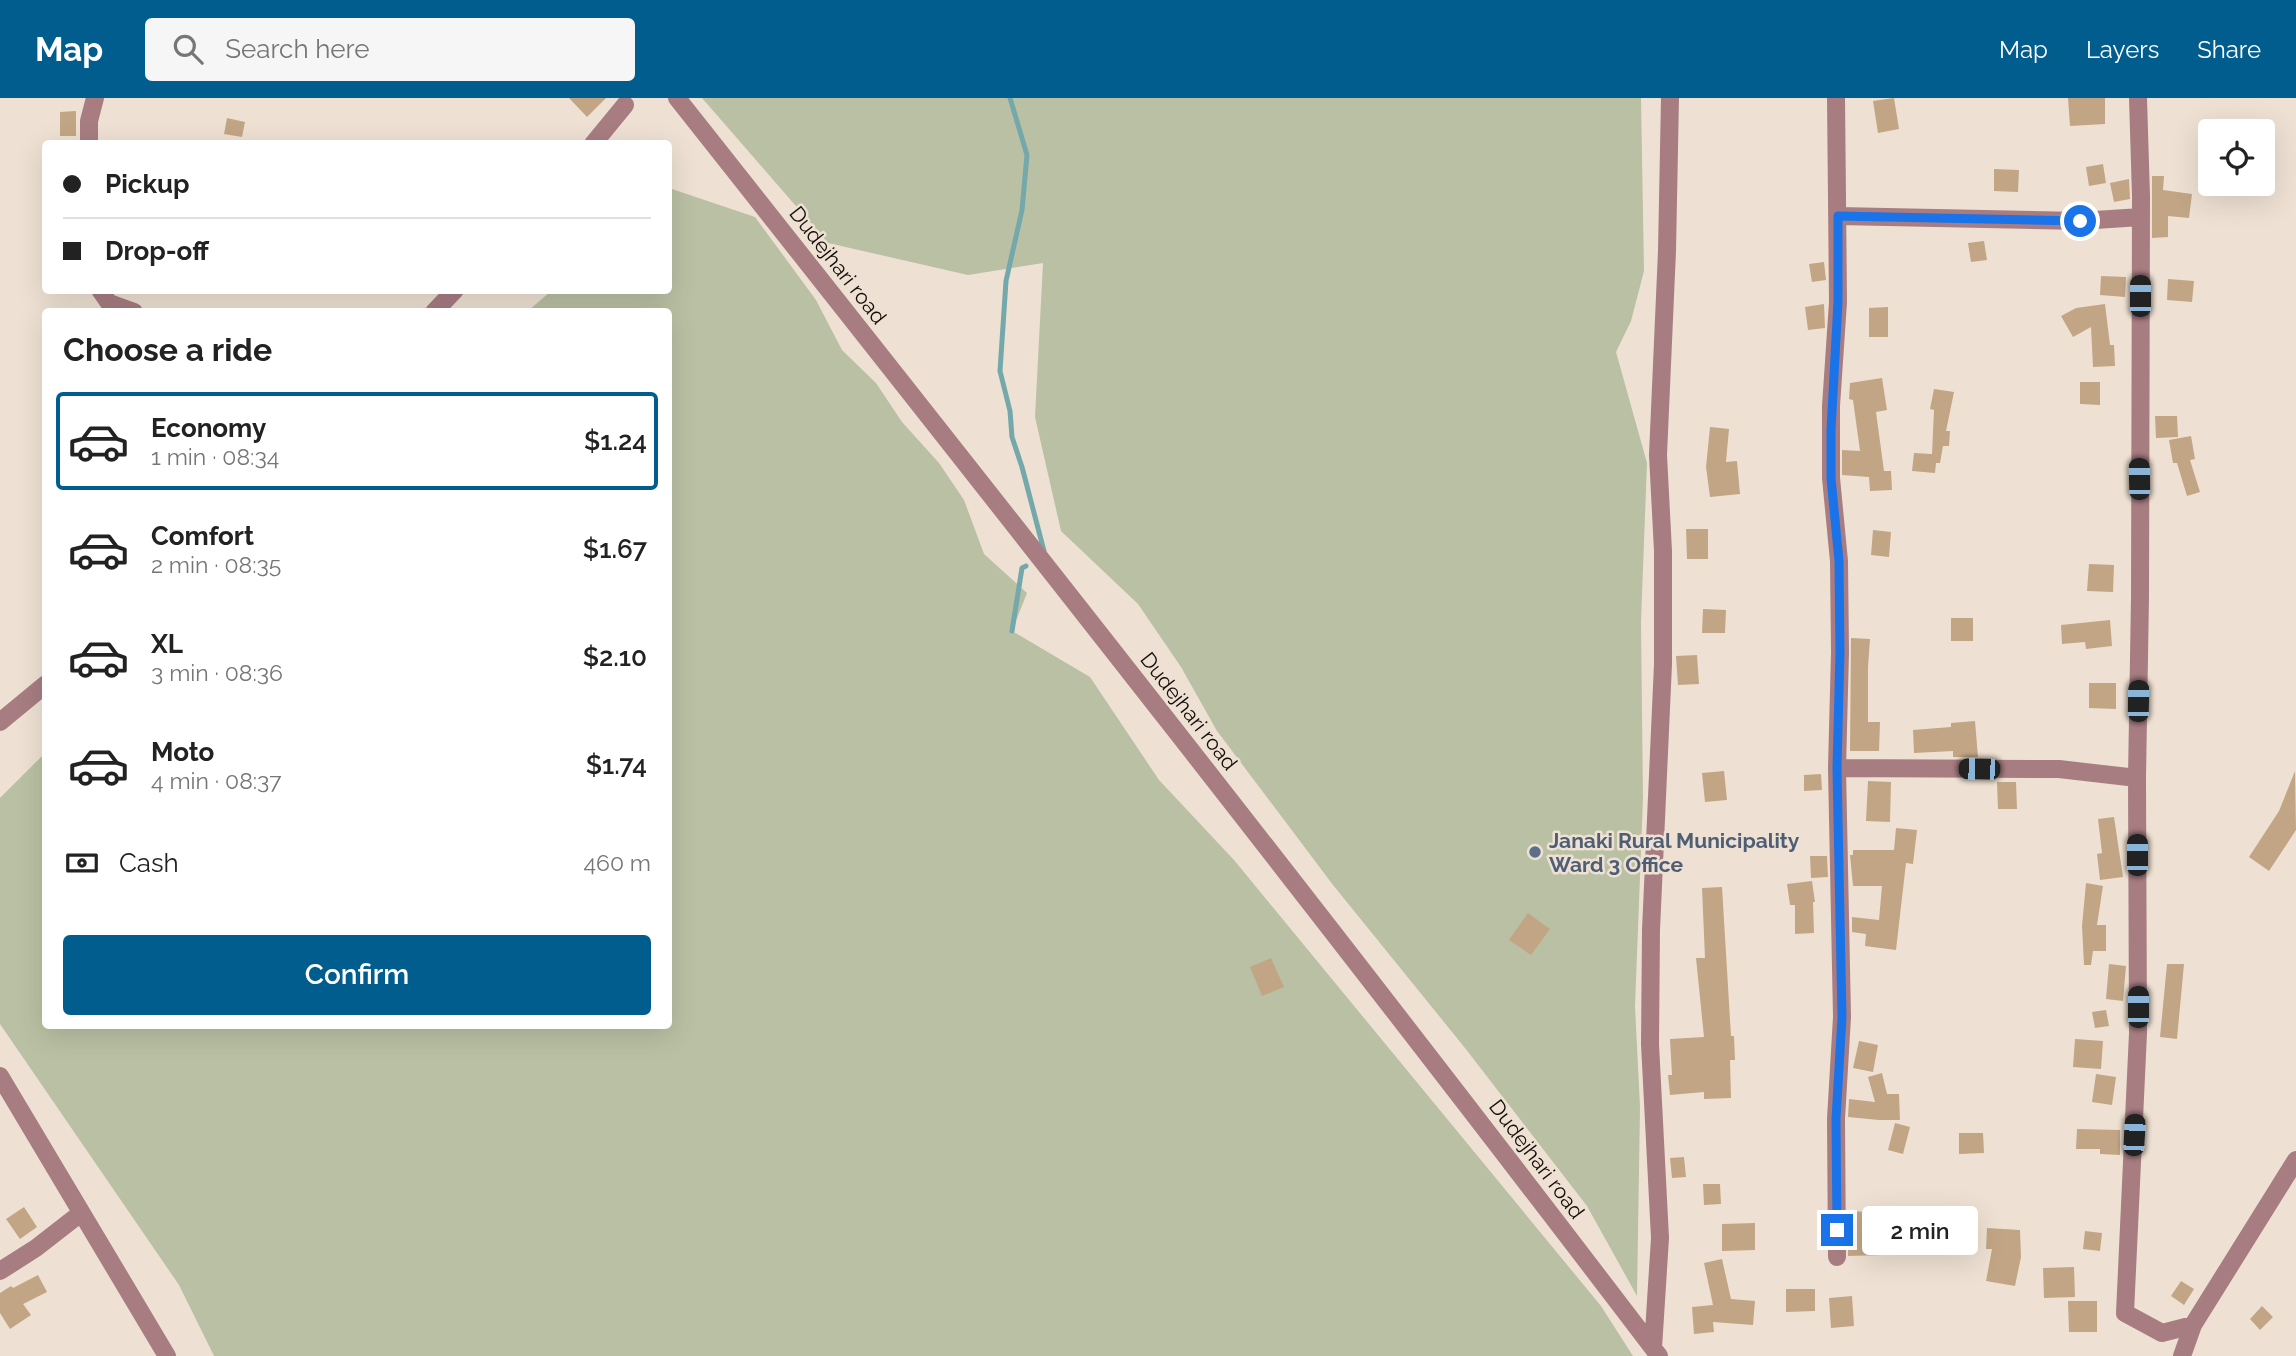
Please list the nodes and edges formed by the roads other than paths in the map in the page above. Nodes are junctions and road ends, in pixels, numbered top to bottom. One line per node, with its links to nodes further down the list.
1 (95, 98): 7 (street)
2 (677, 98): 25 (street, Dudejhari road)
3 (1670, 98): 25 (street)
4 (1836, 98): 9 (street)
5 (2138, 98): 10 (street)
6 (625, 105): 8 (street)
7 (89, 140)
8 (596, 140)
9 (1838, 216): 10 (street); 17 (street)
10 (2141, 217): 18 (street)
11 (103, 294): 13 (street)
12 (451, 294): 14 (street)
13 (123, 308)
14 (439, 308)
15 (42, 687): 16 (street)
16 (0, 722)
17 (1837, 768): 18 (street); 22 (street)
18 (2137, 778): 24 (street)
19 (0, 1076): 21 (street)
20 (2296, 1160): 24 (street)
21 (81, 1213): 23 (street); 26 (street)
22 (1837, 1258)
23 (0, 1271)
24 (2193, 1325): 27 (street)
25 (1656, 1352)
26 (167, 1356)
27 (2182, 1356)

